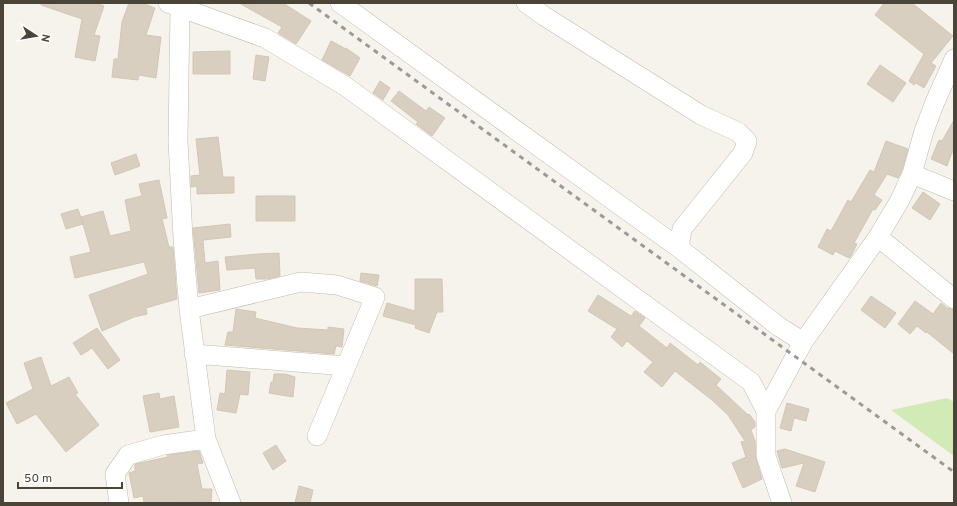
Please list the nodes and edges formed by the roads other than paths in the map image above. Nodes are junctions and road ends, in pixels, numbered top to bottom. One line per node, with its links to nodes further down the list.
1 (340, 3): 8 (street)
2 (526, 3): 8 (street)
3 (174, 6): 10 (street); 14 (street)
4 (954, 58): 5 (street)
5 (912, 174): 6 (street); 7 (street)
6 (954, 191)
7 (878, 237): 9 (street); 11 (street)
8 (679, 248): 11 (street)
9 (954, 299)
10 (189, 309): 12 (street); 13 (street)
11 (803, 342): 14 (street)
12 (194, 354): 13 (street); 16 (street)
13 (346, 366): 15 (street)
14 (766, 411): 19 (street)
15 (317, 436)
16 (206, 439): 17 (street); 18 (street)
17 (119, 503)
18 (231, 503)
19 (782, 503)

